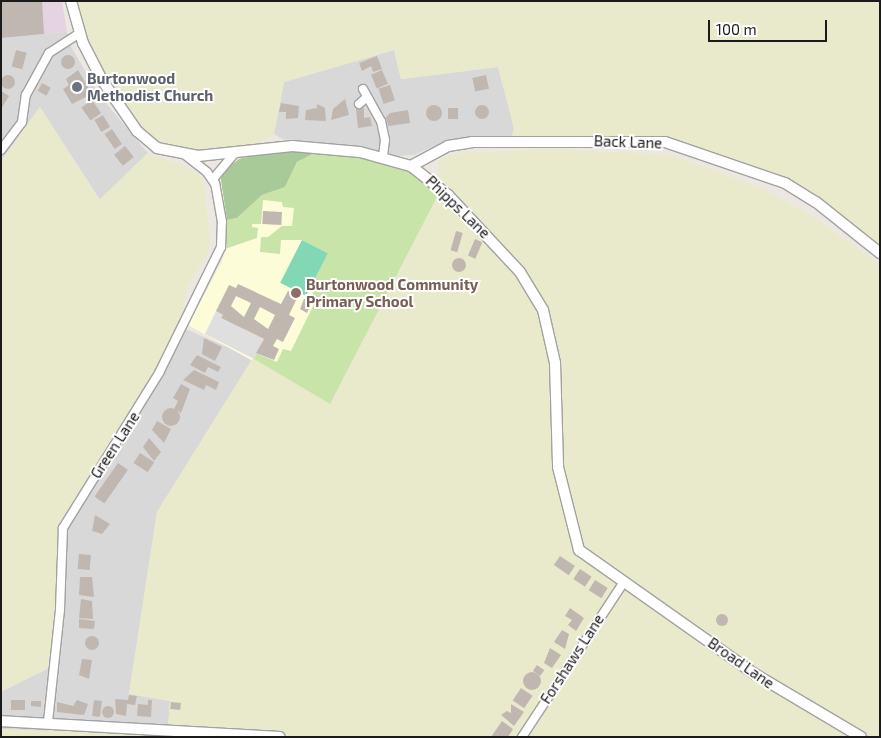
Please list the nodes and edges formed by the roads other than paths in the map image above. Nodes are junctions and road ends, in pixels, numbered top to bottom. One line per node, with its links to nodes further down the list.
1 (71, 1): 2 (street, Phipps Lane)
2 (80, 33): 6 (street); 8 (street, Phipps Lane)
3 (362, 89): 4 (street)
4 (367, 97): 5 (street); 9 (street)
5 (359, 104)
6 (2, 149)
7 (235, 153): 8 (street, Phipps Lane); 9 (street, Phipps Lane); 11 (street)
8 (185, 155): 11 (street)
9 (383, 157): 10 (street, Phipps Lane)
10 (411, 166): 12 (street, Back Lane); 13 (street, Phipps Lane)
11 (213, 179): 15 (street, Green Lane)
12 (880, 253)
13 (624, 582): 17 (street, Forshaws Lane); 18 (street, Broad Lane)
14 (1, 721): 15 (street)
15 (48, 722): 16 (street)
16 (280, 737)
17 (522, 737)
18 (861, 737)

